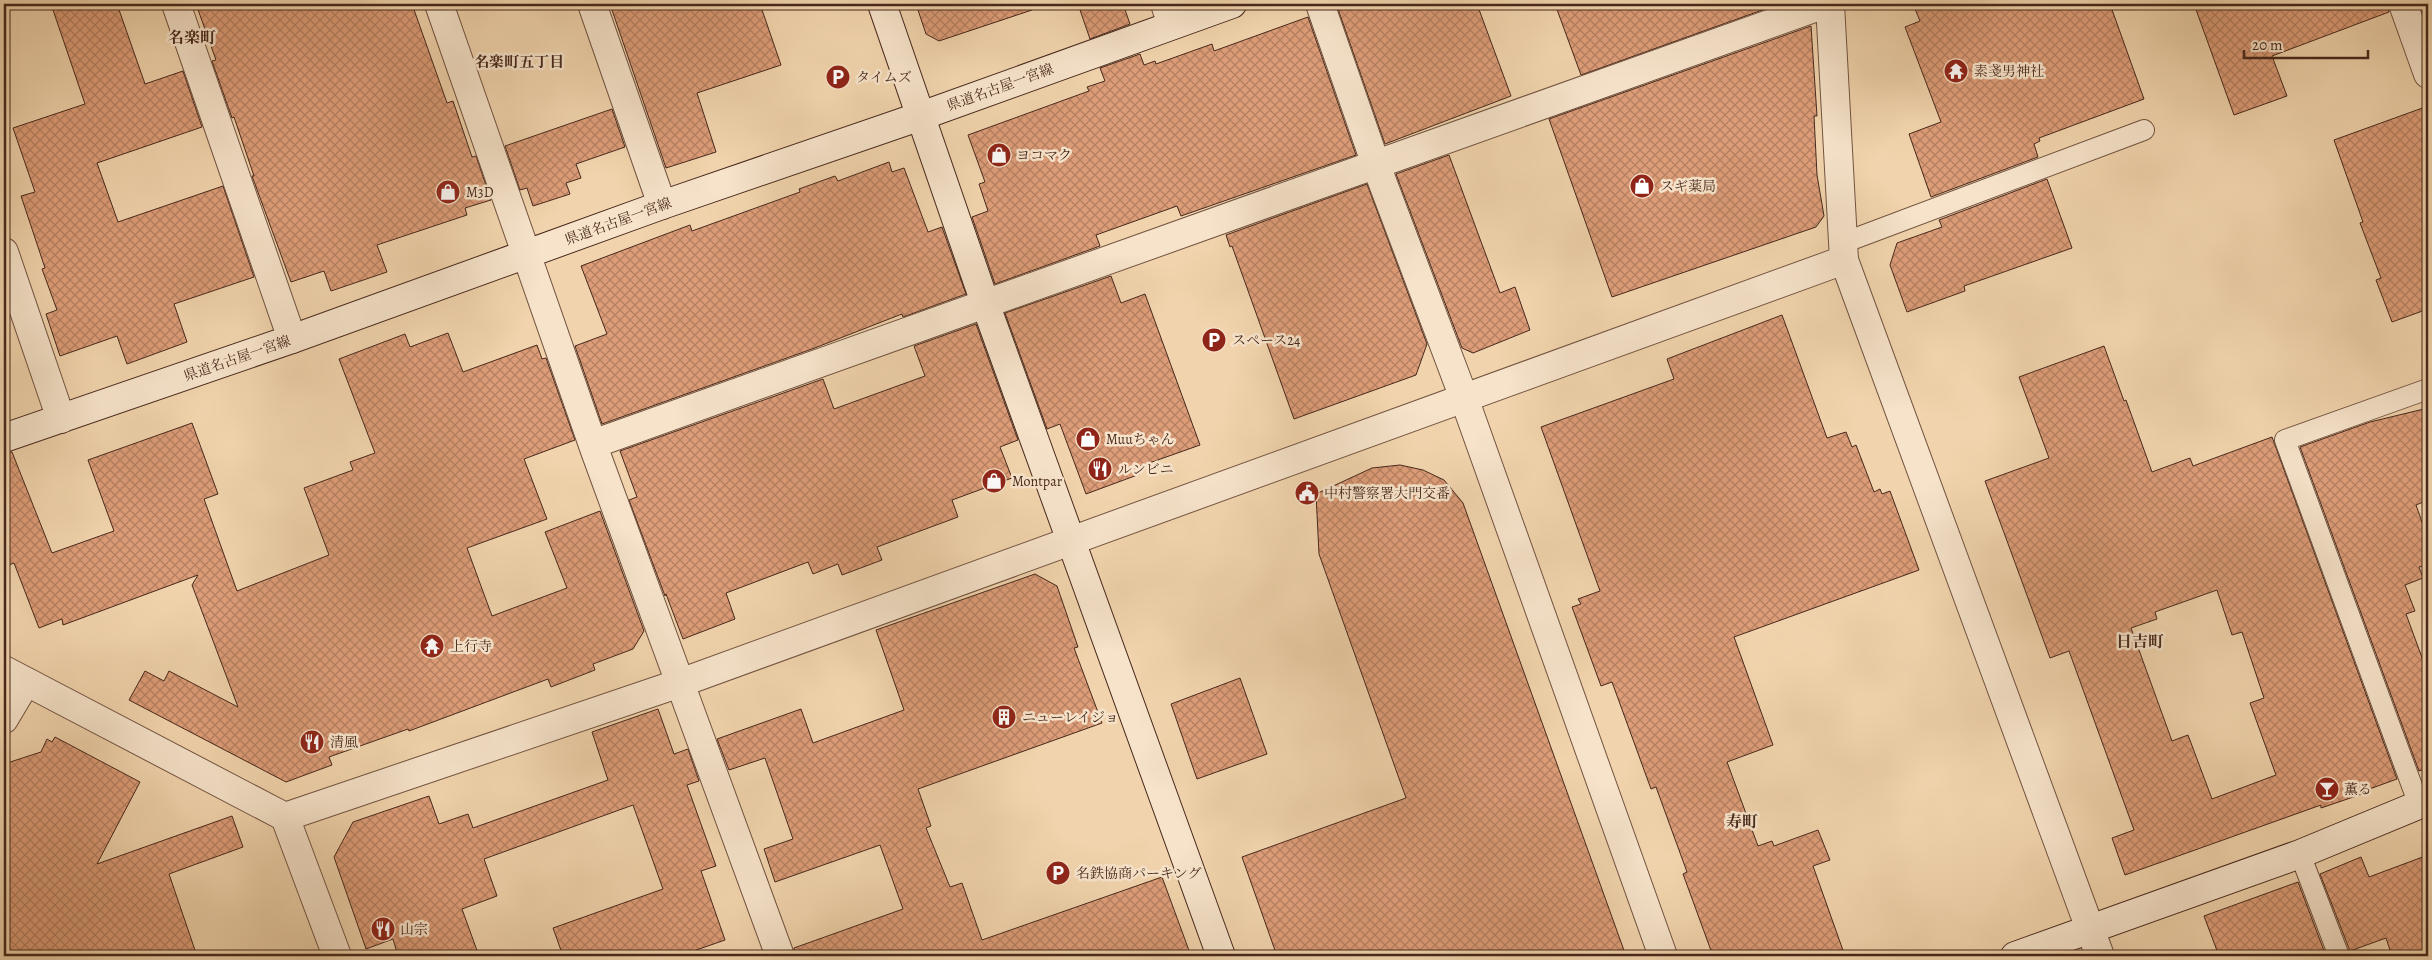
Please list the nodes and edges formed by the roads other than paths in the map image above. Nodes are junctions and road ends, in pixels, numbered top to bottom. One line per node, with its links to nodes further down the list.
1 (176, 4): 20 (street)
2 (439, 4): 18 (street)
3 (592, 4): 15 (street)
4 (882, 4): 12 (street)
5 (1232, 4): 10 (street, 県道名古屋一宮線)
6 (1320, 4): 14 (street)
7 (1825, 4): 14 (street)
8 (1830, 4): 17 (street)
9 (2403, 4): 11 (street)
10 (1168, 14): 12 (street, 県道名古屋一宮線)
11 (2428, 74)
12 (922, 116): 15 (street, 県道名古屋一宮線); 19 (street)
13 (2144, 130): 17 (lane)
14 (1376, 165): 19 (street); 22 (street)
15 (662, 205): 18 (street, 県道名古屋一宮線)
16 (4, 252): 23 (street)
17 (1844, 252): 22 (street); 33 (street)
18 (527, 255): 20 (street, 県道名古屋一宮線); 25 (street)
19 (985, 303): 25 (street); 26 (street)
20 (292, 339): 23 (street, 県道名古屋一宮線)
21 (2428, 389): 30 (lane)
22 (1464, 398): 26 (street); 37 (street)
23 (62, 419): 24 (street, 県道名古屋一宮線)
24 (4, 438)
25 (594, 444): 28 (street)
26 (1070, 540): 28 (street); 36 (street)
27 (15, 676): 29 (street); 31 (street)
28 (680, 683): 31 (street); 35 (street)
29 (4, 719)
30 (2423, 803): 32 (street)
31 (285, 817): 34 (street)
32 (2300, 854): 33 (street); 40 (lane)
33 (2091, 929): 38 (street); 39 (street)
34 (336, 956)
35 (780, 956)
36 (1221, 956)
37 (1663, 956)
38 (2015, 956)
39 (2100, 956)
40 (2339, 956)

